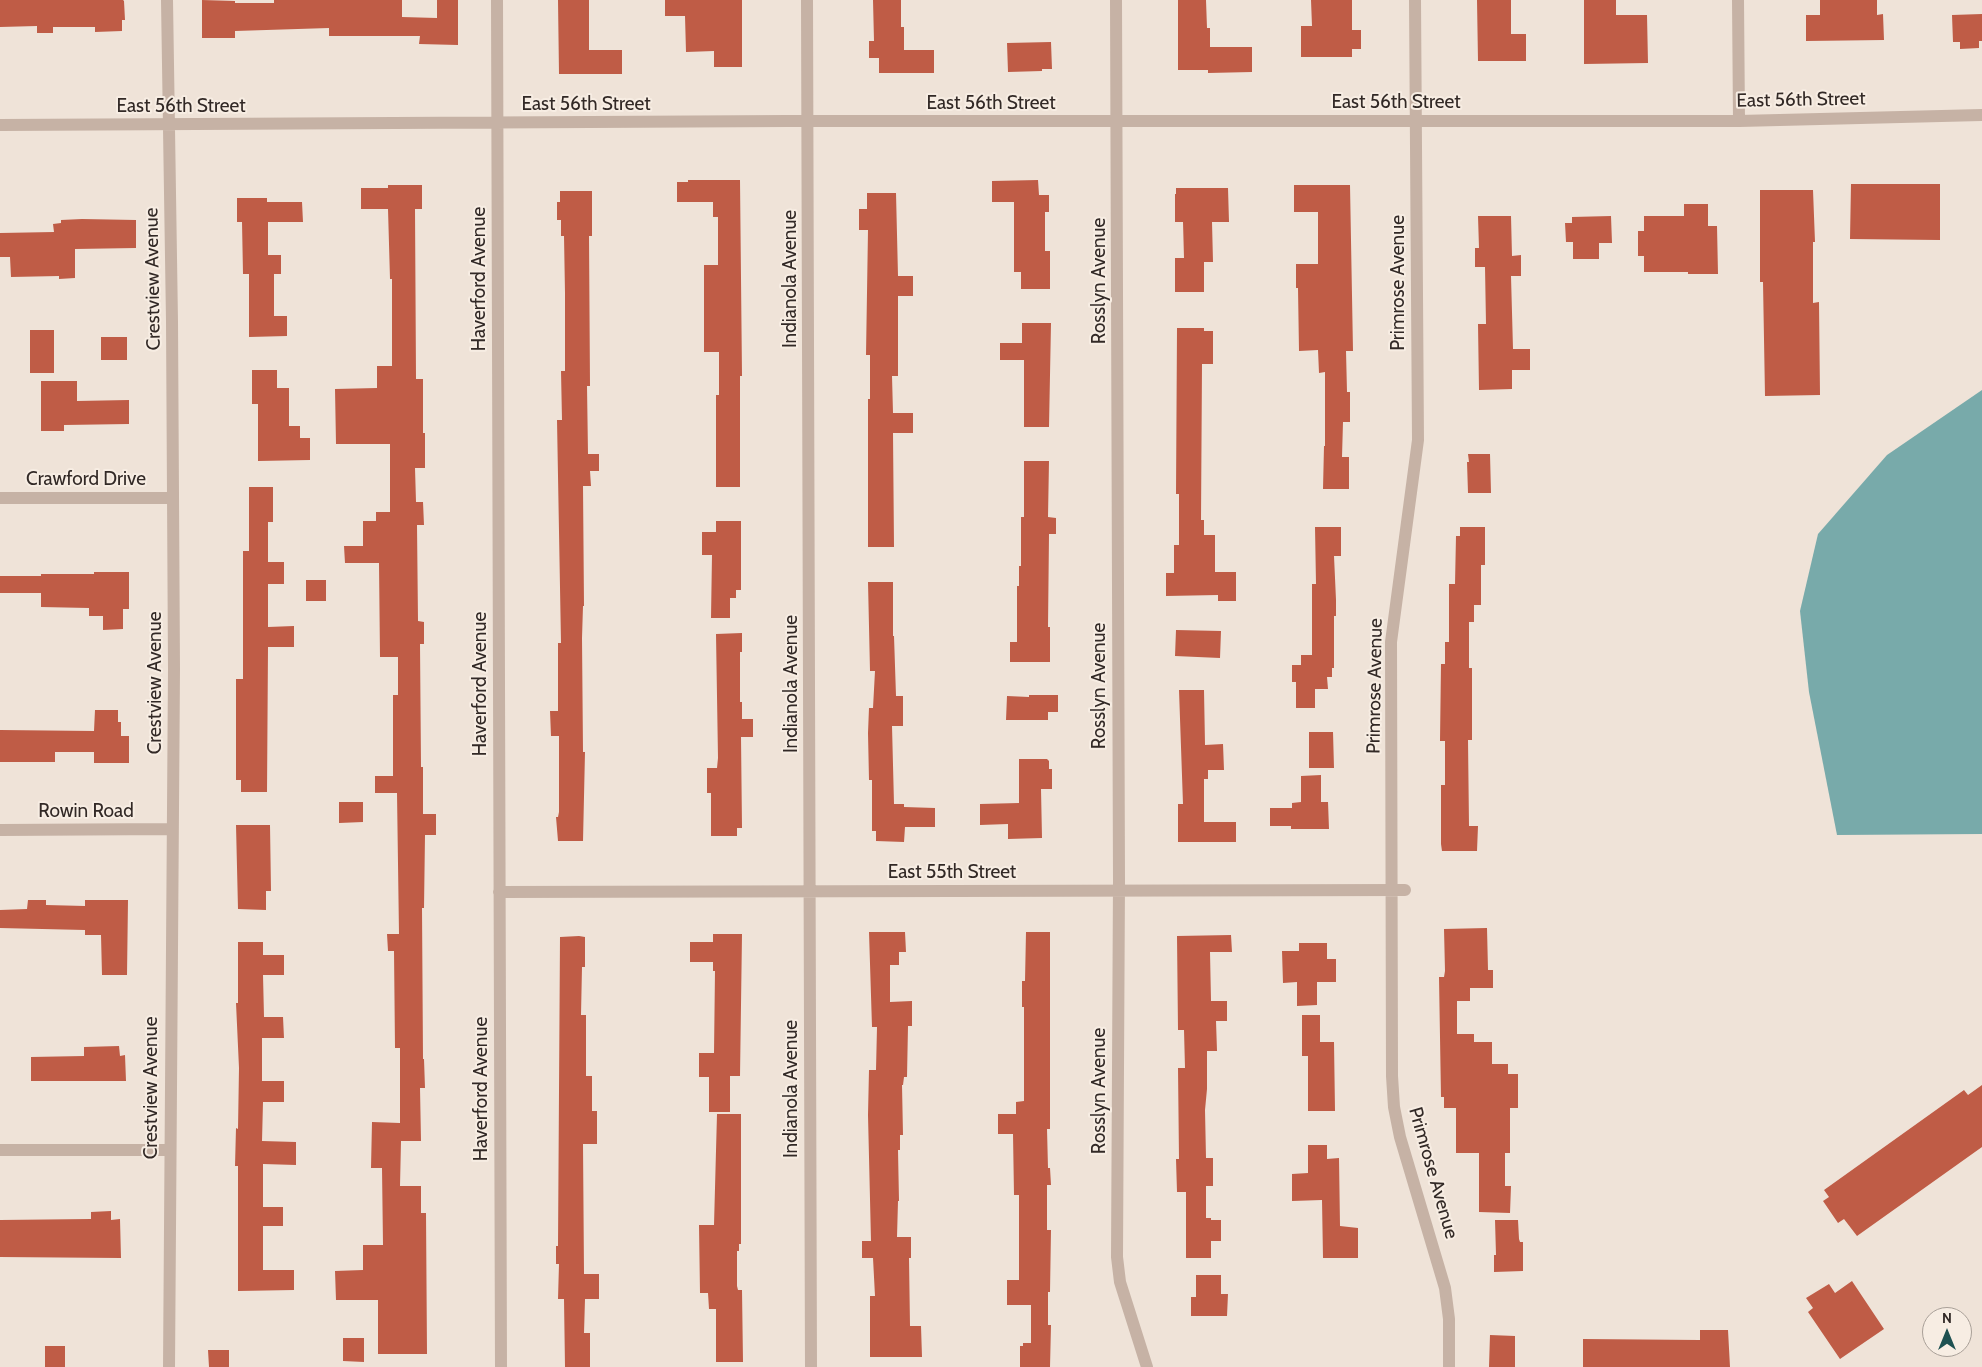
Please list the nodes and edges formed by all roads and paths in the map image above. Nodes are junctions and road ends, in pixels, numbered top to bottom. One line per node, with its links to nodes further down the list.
1 (167, 0): 14 (street, Crestview Avenue)
2 (497, 0): 12 (street, Haverford Avenue)
3 (807, 0): 8 (street, Indianola Avenue)
4 (1116, 0): 9 (street, Rosslyn Avenue)
5 (1415, 0): 10 (street, Primrose Avenue)
6 (1738, 0): 11 (street)
7 (1982, 115): 11 (street, East 56th Street)
8 (808, 121): 9 (street, East 56th Street); 12 (street, East 56th Street); 21 (street, Indianola Avenue)
9 (1117, 121): 10 (street, East 56th Street); 22 (street, Rosslyn Avenue)
10 (1416, 121): 11 (street, East 56th Street); 19 (street, Primrose Avenue)
11 (1739, 121)
12 (498, 124): 14 (street, East 56th Street); 23 (street, Haverford Avenue)
13 (0, 125): 14 (street, East 56th Street)
14 (169, 125): 16 (street, Crestview Avenue)
15 (0, 498): 16 (street, Crawford Drive)
16 (173, 498): 17 (street, Crestview Avenue)
17 (172, 829): 18 (street, Rowin Road); 25 (street, Crestview Avenue)
18 (0, 830)
19 (1392, 890): 20 (street, East 55th Street); 22 (street, East 55th Street); 30 (street, Primrose Avenue)
20 (1406, 890)
21 (810, 891): 22 (street, East 55th Street); 23 (street, East 55th Street); 28 (street, Indianola Avenue)
22 (1119, 891): 29 (street, Rosslyn Avenue)
23 (499, 892): 27 (street, Haverford Avenue)
24 (0, 1150): 25 (street)
25 (170, 1150): 26 (street, Crestview Avenue)
26 (169, 1367)
27 (501, 1367)
28 (811, 1367)
29 (1146, 1367)
30 (1449, 1367)

